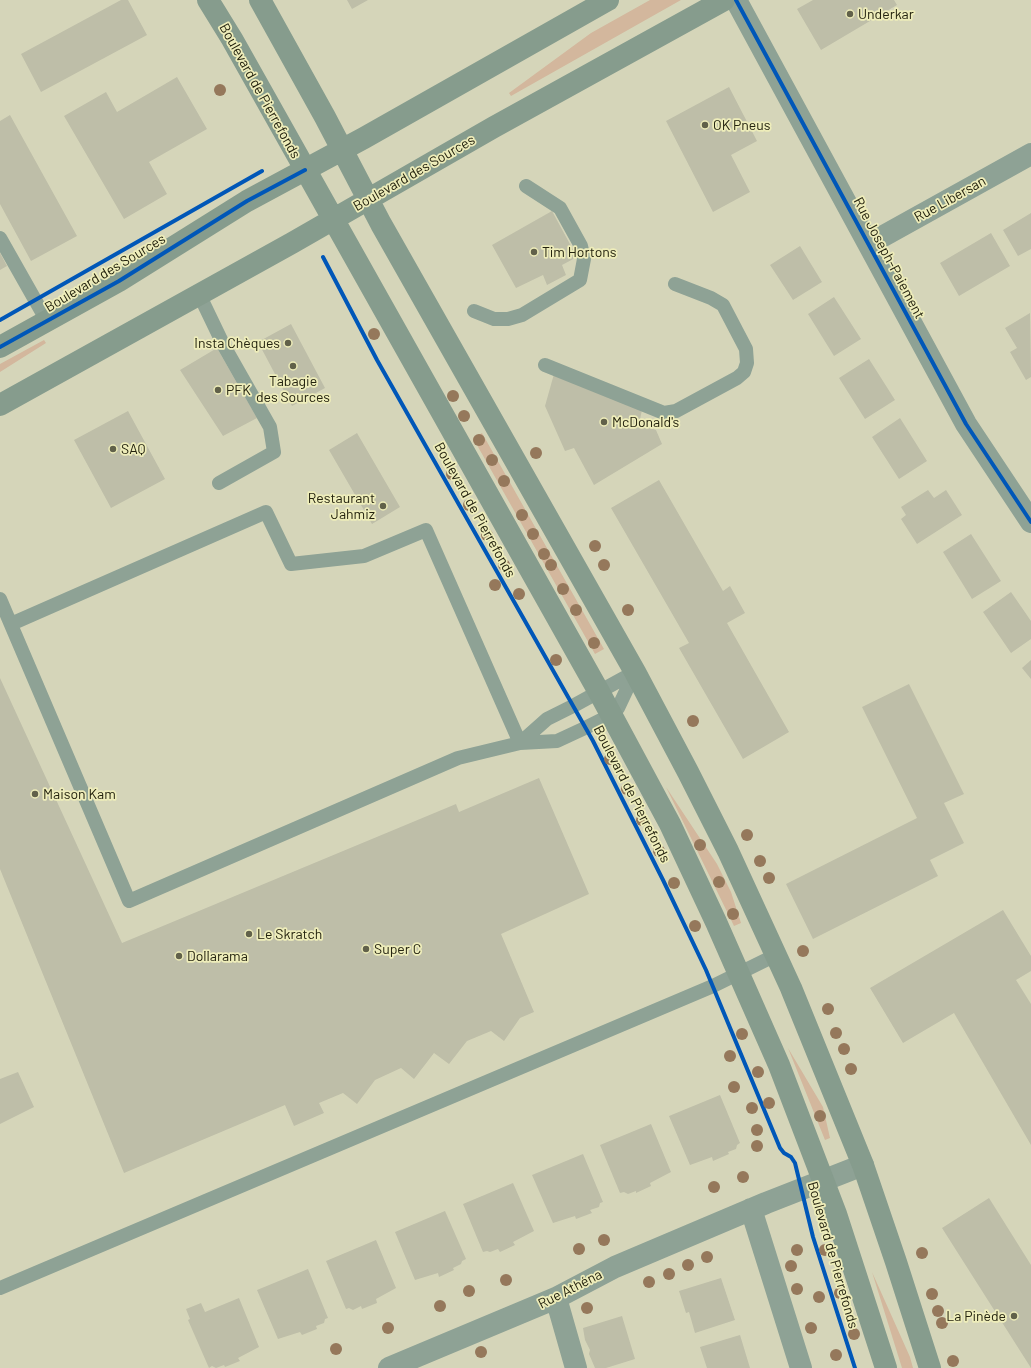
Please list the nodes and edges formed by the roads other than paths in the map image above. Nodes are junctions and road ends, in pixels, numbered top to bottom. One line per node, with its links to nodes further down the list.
1 (208, 0): 8 (main road, Boulevard de Pierrefonds)
2 (260, 0): 6 (main road)
3 (608, 0): 6 (main road, Boulevard des Sources)
4 (724, 0): 10 (main road, Boulevard des Sources)
5 (736, 0): 13 (street, Rue Joseph-Paiement)
6 (342, 150): 8 (main road, Boulevard des Sources); 10 (main road)
7 (1031, 154): 13 (street, Rue Libersan)
8 (305, 170): 11 (main road, Boulevard de Pierrefonds); 17 (main road, Boulevard des Sources)
9 (526, 186): 16 (lane)
10 (368, 199): 11 (main road, Boulevard des Sources); 25 (main road)
11 (333, 220): 15 (main road, Boulevard des Sources); 26 (main road, Boulevard de Pierrefonds)
12 (0, 238): 17 (lane)
13 (869, 244): 22 (street, Rue Joseph-Paiement)
14 (675, 284): 19 (lane)
15 (199, 294): 20 (main road, Boulevard des Sources); 21 (lane)
16 (474, 311)
17 (47, 321): 18 (main road, Boulevard des Sources)
18 (0, 347)
19 (545, 365)
20 (0, 405)
21 (219, 483)
22 (1031, 522)
23 (0, 599): 24 (lane)
24 (11, 624): 28 (lane); 28 (lane)
25 (634, 672): 26 (lane); 27 (lane); 29 (main road)
26 (599, 692): 27 (main road, Boulevard de Pierrefonds); 28 (lane)
27 (611, 714): 28 (lane); 30 (main road, Boulevard de Pierrefonds)
28 (520, 743)
29 (776, 955): 30 (lane); 31 (main road)
30 (739, 973): 32 (main road, Boulevard de Pierrefonds); 34 (lane)
31 (863, 1165): 32 (street, Rue Athéna); 40 (main road)
32 (824, 1180): 33 (street, Rue Athéna); 39 (main road, Boulevard de Pierrefonds)
33 (750, 1209): 35 (street, Rue Athéna); 38 (street)
34 (0, 1288)
35 (556, 1298): 36 (street, Rue Athéna); 37 (street)
36 (389, 1368)
37 (576, 1368)
38 (801, 1368)
39 (886, 1368)
40 (930, 1368)

